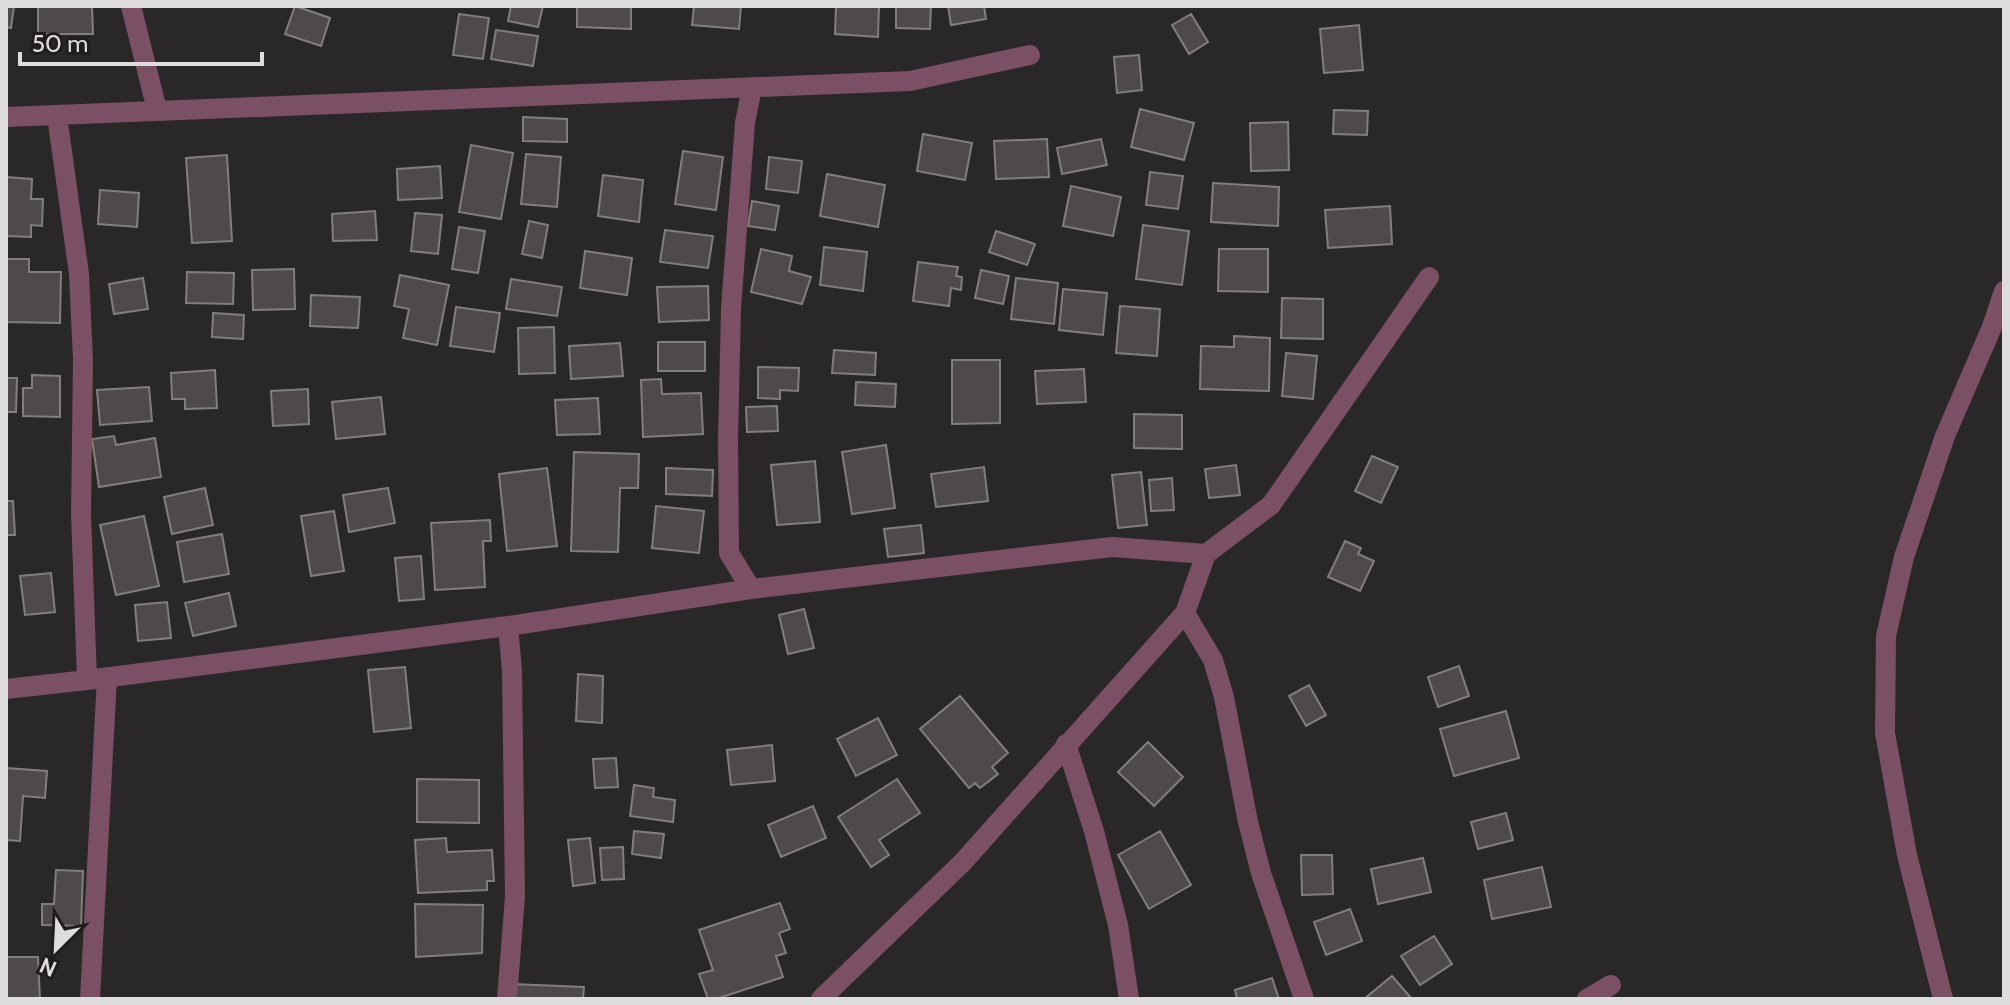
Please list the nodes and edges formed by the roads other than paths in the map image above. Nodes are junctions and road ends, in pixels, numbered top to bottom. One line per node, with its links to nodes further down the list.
1 (131, 6): 4 (street)
2 (1030, 55): 3 (street)
3 (752, 87): 4 (street); 10 (street)
4 (157, 110): 5 (street)
5 (57, 116): 6 (street); 13 (street)
6 (6, 117)
7 (1429, 277): 9 (street)
8 (2004, 291): 23 (street)
9 (1206, 554): 10 (street); 11 (street)
10 (751, 589): 12 (street)
11 (1185, 613): 15 (street); 21 (street)
12 (508, 626): 13 (street); 18 (street)
13 (97, 678): 14 (street); 17 (street)
14 (6, 689)
15 (1066, 744): 19 (street); 20 (street)
16 (1611, 985): 22 (street)
17 (90, 999)
18 (507, 999)
19 (821, 999)
20 (1129, 999)
21 (1304, 999)
22 (1587, 999)
23 (1943, 999)

